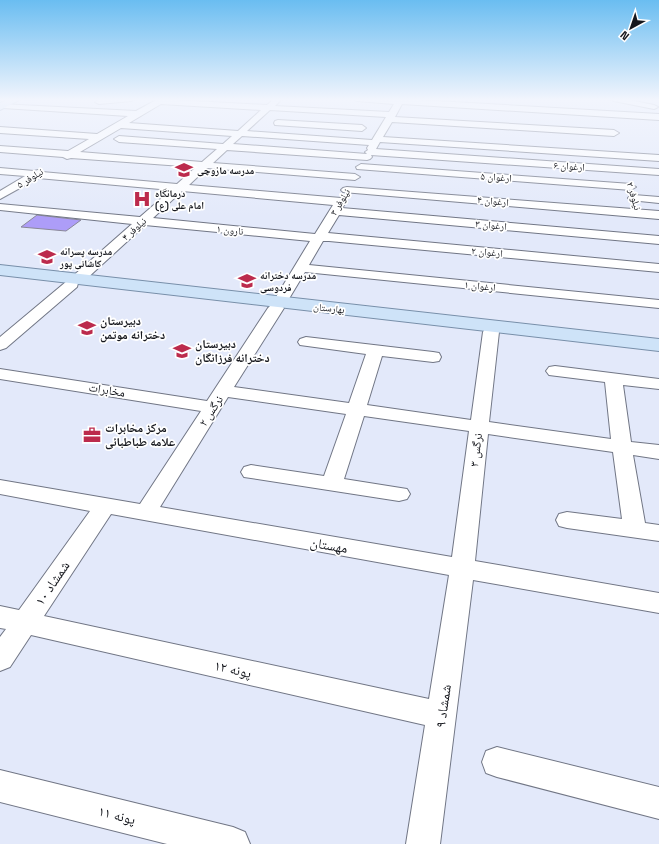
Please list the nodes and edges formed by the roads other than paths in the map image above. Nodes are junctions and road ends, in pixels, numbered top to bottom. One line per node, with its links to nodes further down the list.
1 (16, 138): 14 (street)
2 (52, 138): 15 (street)
3 (96, 138): 23 (street, نیلوفر ۵)
4 (234, 138): 16 (street, نیلوفر ۴)
5 (287, 138): 17 (street)
6 (378, 138): 17 (street, نیلوفر ۳)
7 (393, 138): 17 (street)
8 (518, 138): 20 (street)
9 (536, 138): 20 (street)
10 (573, 138): 20 (street)
11 (575, 138): 24 (street)
12 (616, 138): 24 (street, نیلوفر ۲)
13 (119, 139): 16 (street)
14 (9, 142)
15 (42, 144)
16 (225, 147): 17 (street); 30 (street, نیلوفر ۴)
17 (372, 148): 35 (street, ارغوان ۶); 37 (street, نیلوفر ۳)
18 (0, 149): 21 (street, ارغوان ۵)
19 (122, 149): 25 (street)
20 (536, 150)
21 (28, 151): 23 (street, ارغوان ۵); 32 (street)
22 (159, 152): 28 (street)
23 (69, 155): 25 (street, ارغوان ۵); 38 (street, نیلوفر ۵)
24 (621, 156): 26 (street); 35 (street, نیلوفر ۲)
25 (109, 158): 28 (street, ارغوان ۵); 31 (street)
26 (659, 158)
27 (277, 160): 34 (street)
28 (147, 161): 30 (street, ارغوان ۵); 33 (street)
29 (317, 164): 39 (street)
30 (204, 165): 34 (street, ارغوان ۵); 45 (street, نیلوفر ۴)
31 (96, 166)
32 (0, 167)
33 (135, 170)
34 (268, 170): 39 (street, ارغوان ۵); 42 (street)
35 (625, 170): 40 (street, ارغوان ۶); 49 (street, نیلوفر ۲)
36 (0, 171): 38 (street, ارغوان ۳)
37 (358, 172): 39 (street, ارغوان ۵); 48 (street, نیلوفر ۳); 49 (street, ارغوان ۵)
38 (36, 174): 41 (street, ارغوان ۳); 51 (street, نیلوفر ۵)
39 (310, 174): 44 (street)
40 (656, 175)
41 (78, 178): 43 (street, ارغوان ۳); 46 (street)
42 (259, 179)
43 (119, 182): 45 (street, ارغوان ۳); 47 (street)
44 (301, 184)
45 (180, 187): 50 (street, ارغوان ۳); 65 (street, نیلوفر ۴)
46 (62, 189)
47 (108, 190)
48 (347, 190): 58 (street, نیلوفر ۳); 61 (street, ارغوان ۴)
49 (633, 193): 53 (street, ارغوان ۵); 61 (street, نیلوفر ۲)
50 (248, 194): 52 (street, ارغوان ۳); 56 (street)
51 (0, 196)
52 (292, 198): 58 (street, ارغوان ۳); 59 (street)
53 (659, 200)
54 (46, 201): 60 (street)
55 (88, 205): 62 (street)
56 (237, 205)
57 (0, 207): 60 (street, نارون ۱)
58 (337, 207): 69 (street, نیلوفر ۳); 70 (street, ارغوان ۳)
59 (282, 209)
60 (32, 210): 62 (street, نارون ۱)
61 (639, 213): 63 (street, ارغوان ۴); 70 (street, نیلوفر ۲)
62 (75, 214): 65 (street, نارون ۱)
63 (659, 215)
64 (228, 218): 67 (street)
65 (142, 221): 67 (street, نارون ۱); 75 (street, نیلوفر ۴)
66 (274, 221): 68 (street)
67 (218, 228): 68 (street, نارون ۱)
68 (265, 233): 69 (street, نارون ۱)
69 (318, 238): 71 (street, نیلوفر ۳); 73 (street, ارغوان ۲)
70 (653, 239): 73 (street, نیلوفر ۲)
71 (301, 268): 76 (street, ارغوان ۱); 77 (street, نیلوفر ۳)
72 (0, 270): 75 (main road, بهارستان)
73 (658, 271)
74 (0, 276): 75 (main road, بهارستان)
75 (75, 281): 77 (main road, بهارستان); 80 (street, نیلوفر ۴)
76 (659, 304)
77 (278, 305): 78 (main road, بهارستان); 81 (main road, بهارستان); 89 (street, نرگس ۲)
78 (491, 332): 83 (main road, بهارستان); 91 (street, نرگس ۳)
79 (306, 342): 82 (street)
80 (0, 345)
81 (659, 345)
82 (376, 350): 84 (street); 90 (street)
83 (659, 351)
84 (433, 357)
85 (555, 371): 87 (street)
86 (0, 374): 89 (street, مخابرات)
87 (614, 378): 88 (street); 92 (street)
88 (659, 384)
89 (218, 399): 90 (street, مخابرات); 99 (street, نرگس ۲)
90 (358, 410): 91 (street, مخابرات); 95 (street)
91 (479, 426): 92 (street, مخابرات); 103 (street, نرگس ۳)
92 (622, 446): 93 (street, مخابرات); 101 (street)
93 (659, 452)
94 (251, 472): 95 (street)
95 (332, 484): 97 (street)
96 (0, 487): 98 (street, مهستان)
97 (400, 494)
98 (105, 506): 99 (street, مهستان); 105 (street, شمشاد ۱۰)
99 (145, 513): 103 (street, مهستان)
100 (567, 520): 101 (street)
101 (635, 530): 102 (street)
102 (659, 533)
103 (462, 568): 104 (street, مهستان); 107 (street, شمشاد ۹)
104 (659, 603)
105 (13, 620): 106 (street, شمشاد ۱۰); 107 (street, پونه ۱۲)
106 (0, 659)
107 (442, 716): 112 (street, شمشاد ۹)
108 (497, 762): 110 (street)
109 (0, 786): 111 (street, پونه ۱۱)
110 (659, 803)
111 (233, 844)
112 (423, 844)

